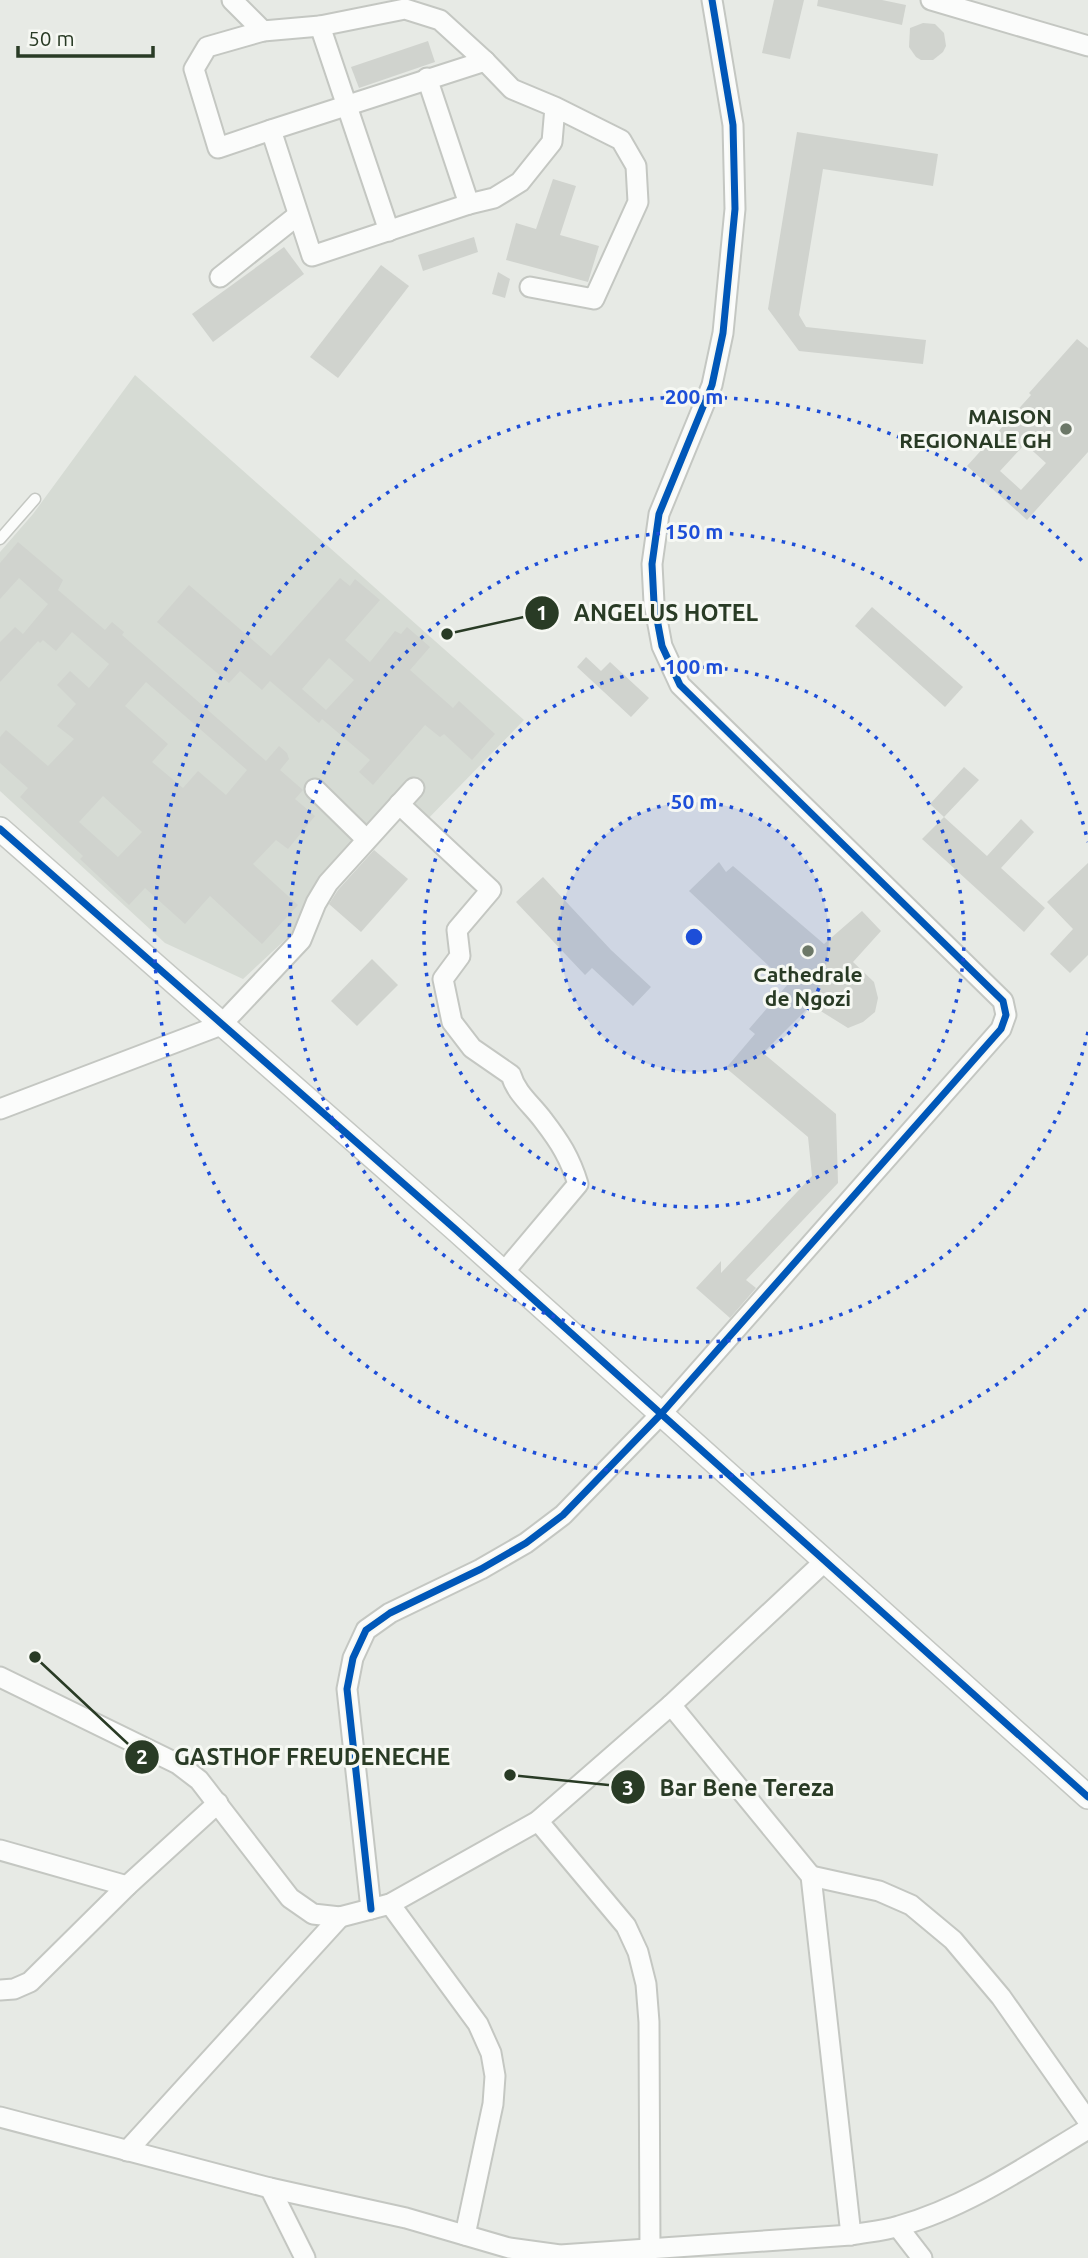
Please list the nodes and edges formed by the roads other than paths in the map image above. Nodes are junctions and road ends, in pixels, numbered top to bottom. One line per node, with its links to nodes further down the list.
1 (232, 0): 5 (street)
2 (712, 0): 27 (street)
3 (931, 0): 6 (street)
4 (320, 26): 5 (street); 7 (street); 9 (street)
5 (263, 31): 11 (street)
6 (1088, 46)
7 (485, 61): 8 (street); 10 (street)
8 (427, 78): 9 (street); 12 (street)
9 (347, 104): 11 (street); 14 (street)
10 (555, 107): 12 (street); 16 (street)
11 (271, 130): 13 (street)
12 (469, 204): 14 (street)
13 (298, 215): 14 (street); 15 (street)
14 (389, 231)
15 (220, 277)
16 (530, 287)
17 (35, 499): 18 (lane)
18 (0, 539)
19 (414, 788): 21 (street)
20 (315, 789): 23 (street)
21 (399, 804): 23 (street); 26 (street)
22 (0, 829): 24 (street)
23 (366, 839): 24 (street)
24 (221, 1025): 25 (street); 26 (street)
25 (0, 1109)
26 (503, 1272): 27 (street)
27 (662, 1414): 28 (street); 37 (street)
28 (825, 1561): 30 (street); 31 (street)
29 (0, 1677): 32 (street)
30 (671, 1705): 33 (street); 35 (street)
31 (1088, 1797)
32 (218, 1803): 36 (street); 38 (street)
33 (538, 1821): 37 (street); 48 (street)
34 (0, 1850): 36 (street)
35 (811, 1876): 41 (street); 47 (street)
36 (128, 1886): 39 (street)
37 (380, 1906): 38 (street); 46 (street)
38 (340, 1917): 43 (street)
39 (0, 1990)
40 (0, 2117): 43 (street)
41 (1088, 2120)
42 (1088, 2129): 45 (street)
43 (127, 2151): 44 (street)
44 (270, 2188): 46 (street); 49 (street)
45 (898, 2227): 47 (street); 50 (street)
46 (465, 2235): 48 (street)
47 (851, 2235): 48 (street)
48 (650, 2250)
49 (305, 2258)
50 (922, 2258)

